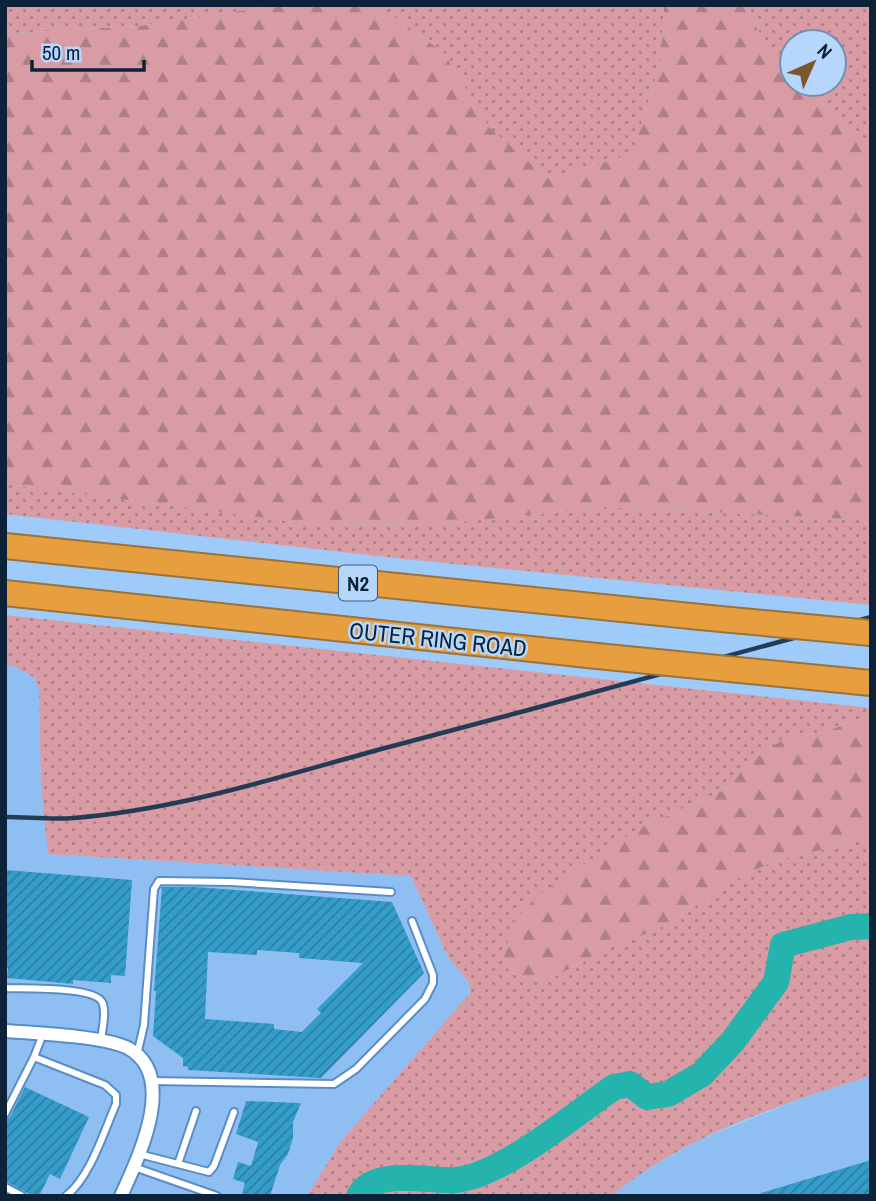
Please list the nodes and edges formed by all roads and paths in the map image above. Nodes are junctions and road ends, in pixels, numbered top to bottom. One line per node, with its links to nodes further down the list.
1 (5, 546): 3 (highway, OUTER RING ROAD / N2, bridge)
2 (5, 593): 4 (highway, OUTER RING ROAD / N2, bridge)
3 (871, 633)
4 (871, 683)
5 (391, 892): 11 (lane)
6 (412, 921): 13 (lane)
7 (5, 988): 10 (lane)
8 (5, 1031): 9 (street)
9 (43, 1034): 10 (street); 12 (lane)
10 (101, 1040): 11 (street)
11 (137, 1055): 13 (street)
12 (34, 1057): 16 (lane); 22 (lane)
13 (151, 1082): 17 (street)
14 (196, 1111): 18 (lane)
15 (234, 1112): 18 (lane)
16 (5, 1114)
17 (139, 1154): 18 (lane); 19 (street)
18 (178, 1164)
19 (134, 1167): 23 (street); 24 (lane)
20 (5, 1187): 21 (lane)
21 (22, 1196)
22 (66, 1196)
23 (121, 1196)
24 (217, 1196)

